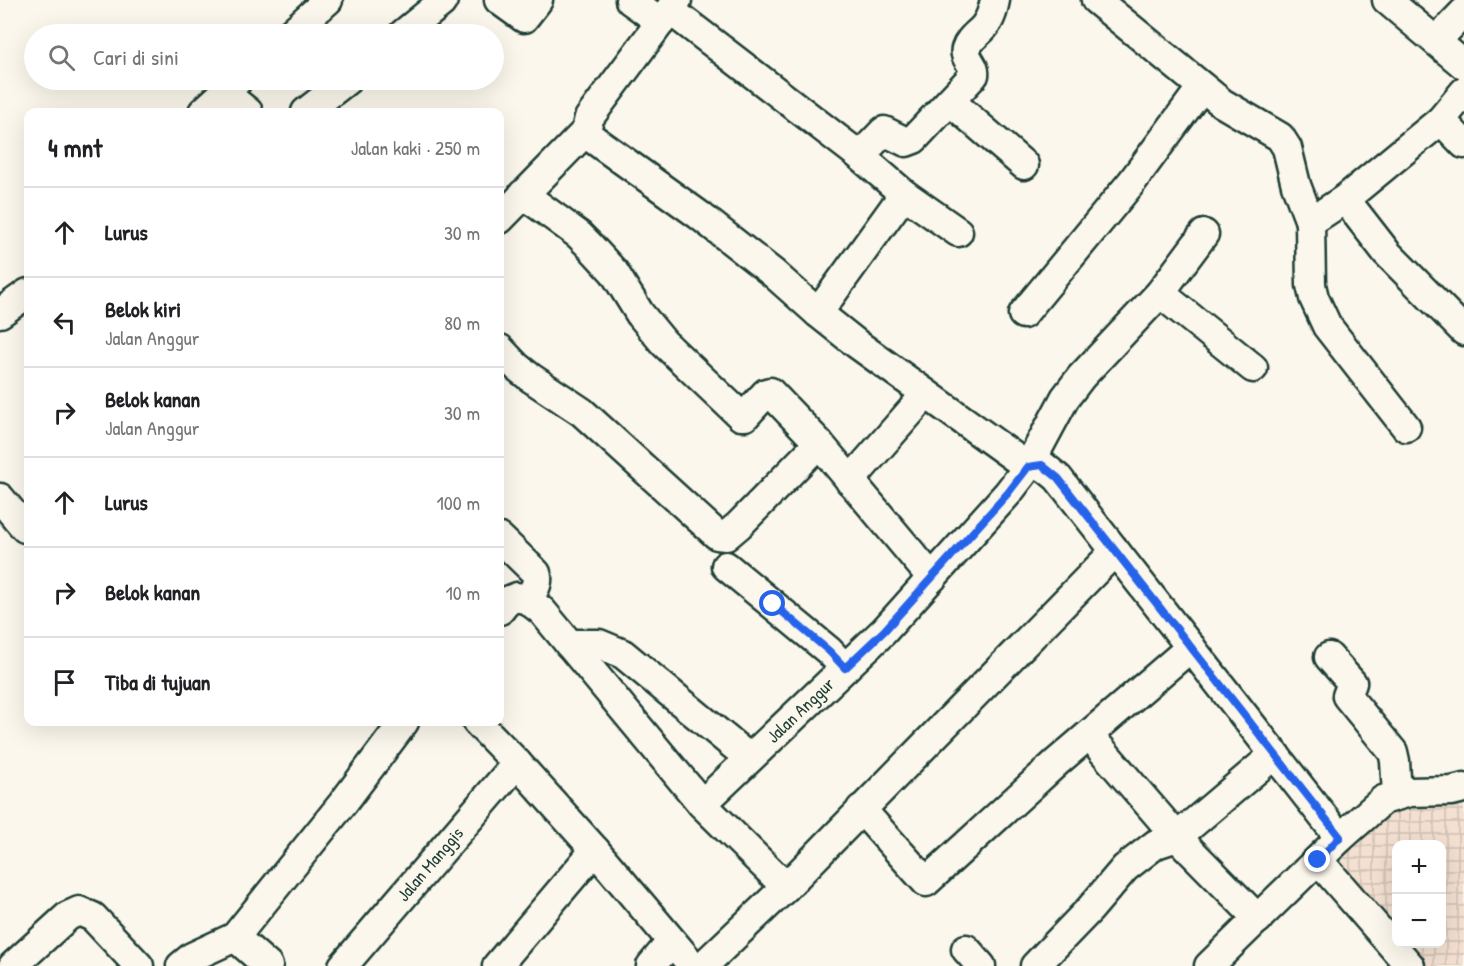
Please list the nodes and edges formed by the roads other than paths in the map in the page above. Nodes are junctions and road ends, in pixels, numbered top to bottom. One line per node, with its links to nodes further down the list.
1 (328, 0): 11 (street)
2 (443, 0): 12 (street)
3 (499, 0): 4 (street)
4 (538, 0)
5 (630, 0): 9 (street)
6 (995, 0): 20 (street)
7 (1096, 0): 15 (street)
8 (1387, 0): 13 (street)
9 (669, 11): 25 (street); 27 (street)
10 (1464, 12): 13 (street)
11 (301, 24)
12 (415, 24)
13 (1436, 41): 14 (street)
14 (1464, 65)
15 (1203, 87): 33 (street); 40 (street)
16 (227, 90): 21 (street)
17 (234, 90): 22 (street)
18 (334, 90): 23 (street)
19 (1464, 92): 24 (street)
20 (950, 100): 27 (street); 28 (street)
21 (207, 108)
22 (245, 108)
23 (311, 108)
24 (1441, 120): 26 (street); 31 (street)
25 (586, 131): 29 (street); 39 (street)
26 (1464, 144)
27 (860, 156): 30 (street)
28 (1024, 165)
29 (524, 194): 32 (street); 46 (street)
30 (904, 194): 34 (street); 39 (street)
31 (1345, 199): 33 (street); 41 (street)
32 (504, 215)
33 (1310, 222): 45 (street)
34 (958, 232)
35 (1204, 234): 36 (street, Jalan Anggur)
36 (1160, 292): 43 (street); 47 (street, Jalan Anggur)
37 (24, 296): 38 (street)
38 (0, 313)
39 (818, 313): 44 (street)
40 (1023, 314)
41 (1464, 331)
42 (504, 353): 46 (street)
43 (1253, 368)
44 (926, 394): 47 (street); 48 (street)
45 (1406, 427)
46 (819, 444): 48 (street)
47 (1028, 467): 52 (street); 54 (street, Jalan Anggur)
48 (850, 481): 54 (street)
49 (0, 498): 50 (street)
50 (24, 527)
51 (504, 542): 55 (street)
52 (1115, 551): 58 (street); 70 (street)
53 (726, 566): 60 (street)
54 (932, 578): 60 (street, Jalan Anggur)
55 (528, 600): 56 (street); 57 (street)
56 (504, 605)
57 (569, 644): 65 (street); 69 (street)
58 (1191, 647): 64 (street); 70 (street)
59 (1329, 657): 68 (street)
60 (845, 668): 65 (street, Jalan Anggur)
61 (401, 726): 77 (street)
62 (481, 726): 66 (street)
63 (1101, 749): 71 (street)
64 (1275, 754): 71 (street); 72 (street)
65 (749, 758): 69 (street, Jalan Anggur)
66 (518, 763): 73 (street); 83 (street, Jalan Manggis)
67 (1464, 788): 68 (street)
68 (1397, 795): 72 (street)
69 (702, 804): 75 (street)
70 (861, 809): 75 (street)
71 (1177, 837): 76 (street); 88 (street)
72 (1340, 837): 74 (street)
73 (595, 850): 78 (street); 84 (street)
74 (1318, 860): 76 (street); 90 (street)
75 (786, 887): 87 (street)
76 (1258, 919): 89 (street)
77 (235, 937): 81 (street); 82 (street)
78 (671, 942): 85 (street); 86 (street)
79 (13, 966): 80 (street)
80 (139, 966)
81 (181, 966)
82 (268, 966)
83 (343, 966)
84 (497, 966)
85 (651, 966)
86 (693, 966)
87 (703, 966)
88 (1035, 966)
89 (1209, 966)
90 (1410, 966)

